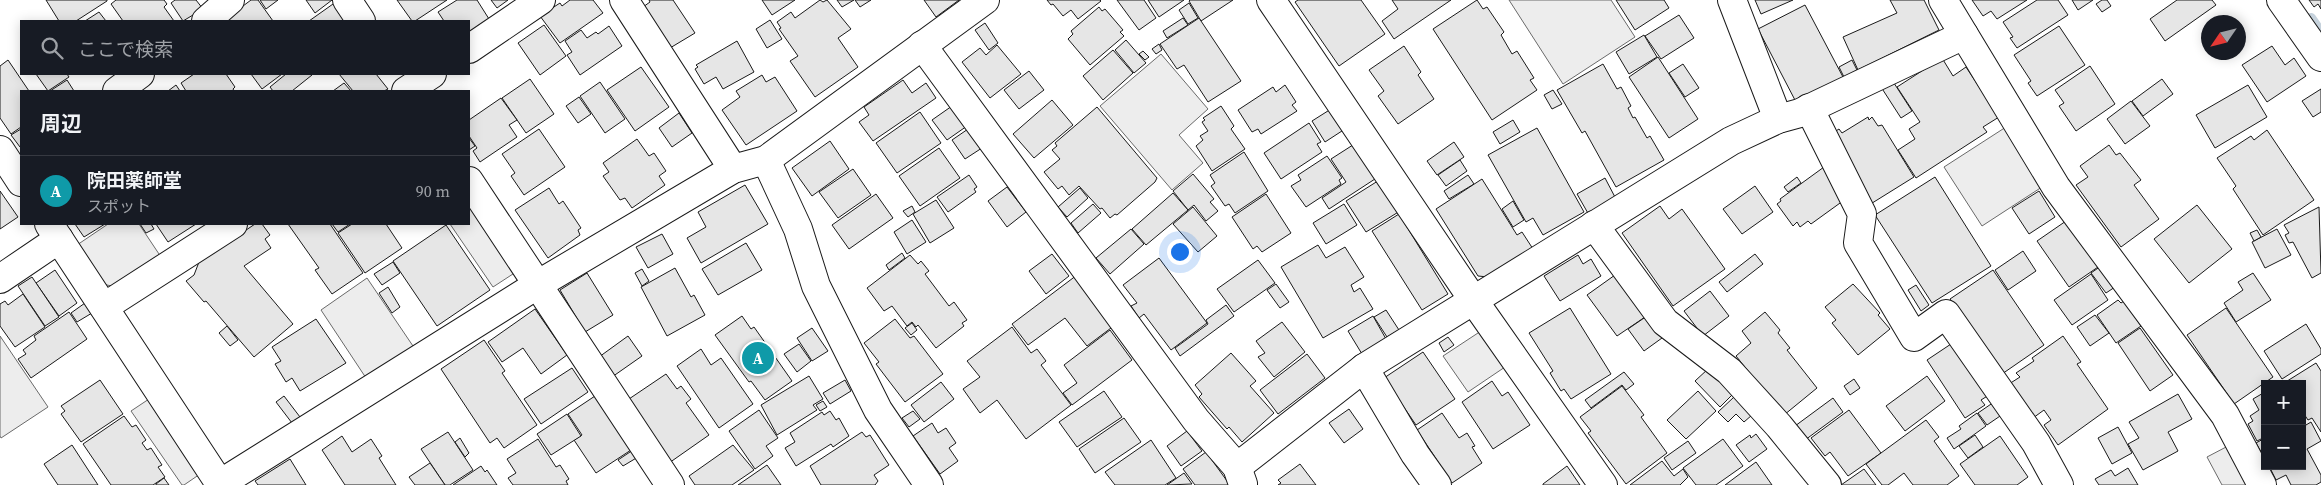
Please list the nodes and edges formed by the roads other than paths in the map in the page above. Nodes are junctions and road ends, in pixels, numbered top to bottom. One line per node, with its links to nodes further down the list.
1 (230, 0): 10 (street)
2 (346, 0): 11 (street)
3 (541, 0): 14 (street)
4 (624, 0): 23 (street)
5 (985, 0): 13 (street)
6 (1271, 0): 30 (street)
7 (1732, 0): 21 (street)
8 (1943, 0): 12 (street)
9 (2281, 0): 15 (street)
10 (207, 20)
11 (360, 20)
12 (1964, 35): 20 (street); 41 (street)
13 (922, 44): 22 (street); 33 (street)
14 (470, 48)
15 (2321, 57)
16 (139, 75): 19 (street)
17 (430, 75): 18 (street)
18 (405, 86)
19 (118, 90)
20 (1808, 108): 21 (street); 40 (street)
21 (1778, 119): 26 (street)
22 (766, 160): 23 (street); 36 (street)
23 (733, 169): 29 (street)
24 (470, 183): 29 (street)
25 (231, 225): 31 (street)
26 (1594, 225): 30 (street); 39 (street)
27 (54, 232): 28 (street); 31 (street)
28 (0, 279)
29 (537, 285): 34 (street); 35 (street)
30 (1474, 301): 32 (street); 38 (street)
31 (104, 307): 34 (street)
32 (1364, 368): 33 (street); 37 (street)
33 (1240, 476)
34 (219, 484)
35 (670, 485)
36 (929, 485)
37 (1437, 485)
38 (1603, 485)
39 (1827, 485)
40 (2059, 485)
41 (2262, 485)

